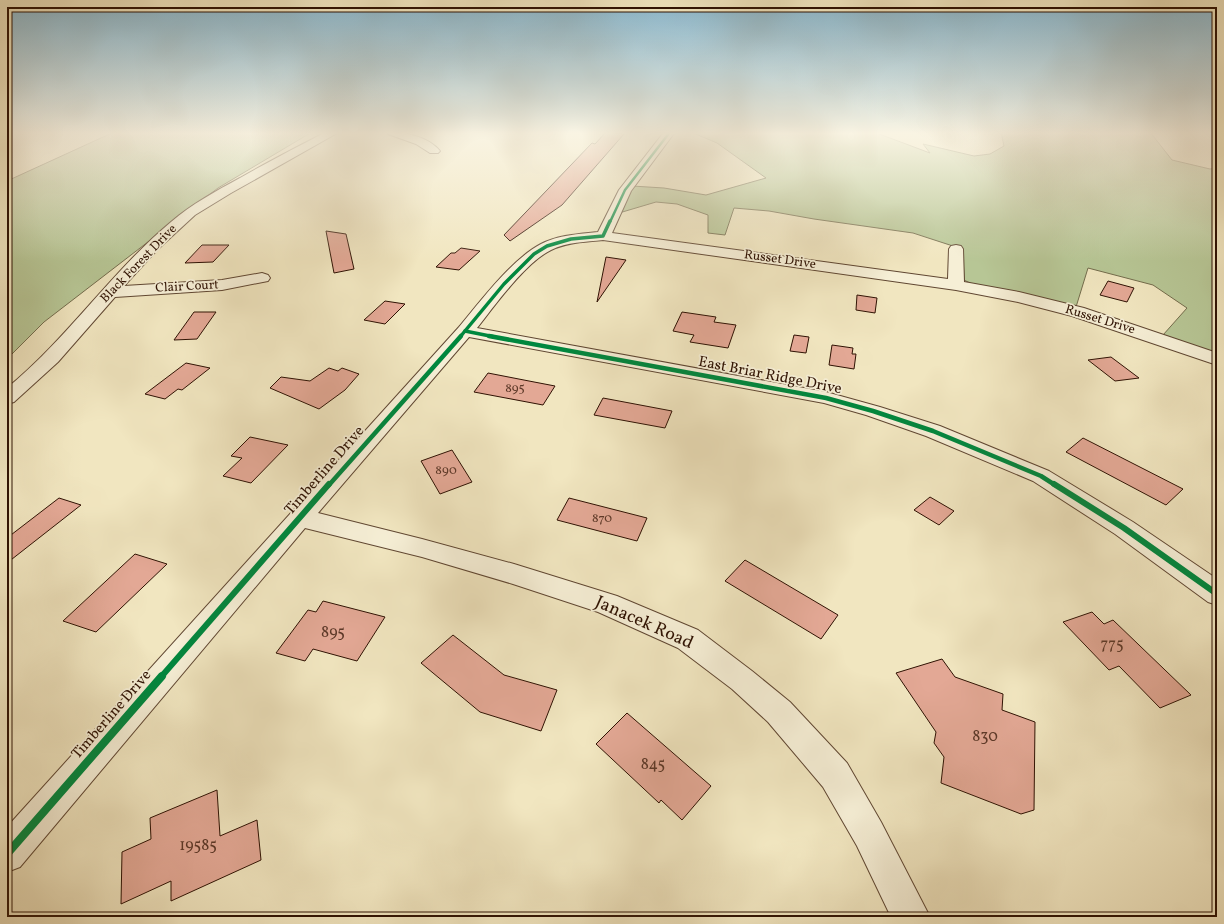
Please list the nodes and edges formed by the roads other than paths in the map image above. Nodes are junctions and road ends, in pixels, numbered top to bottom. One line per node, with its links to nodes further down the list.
1 (254, 175): 7 (street, Black Forest Drive)
2 (637, 175): 3 (street)
3 (603, 236): 6 (street, Russet Drive); 8 (street, Timberline Drive)
4 (956, 249): 6 (street)
5 (262, 278): 7 (street, Clair Court)
6 (956, 284): 9 (street, Russet Drive)
7 (111, 292): 10 (street, Black Forest Drive)
8 (465, 331): 11 (street, Timberline Drive); 12 (street, East Briar Ridge Drive)
9 (1217, 359)
10 (7, 398)
11 (301, 518): 13 (street, Timberline Drive); 14 (street, Janacek Road)
12 (1217, 594)
13 (7, 854)
14 (911, 917)

